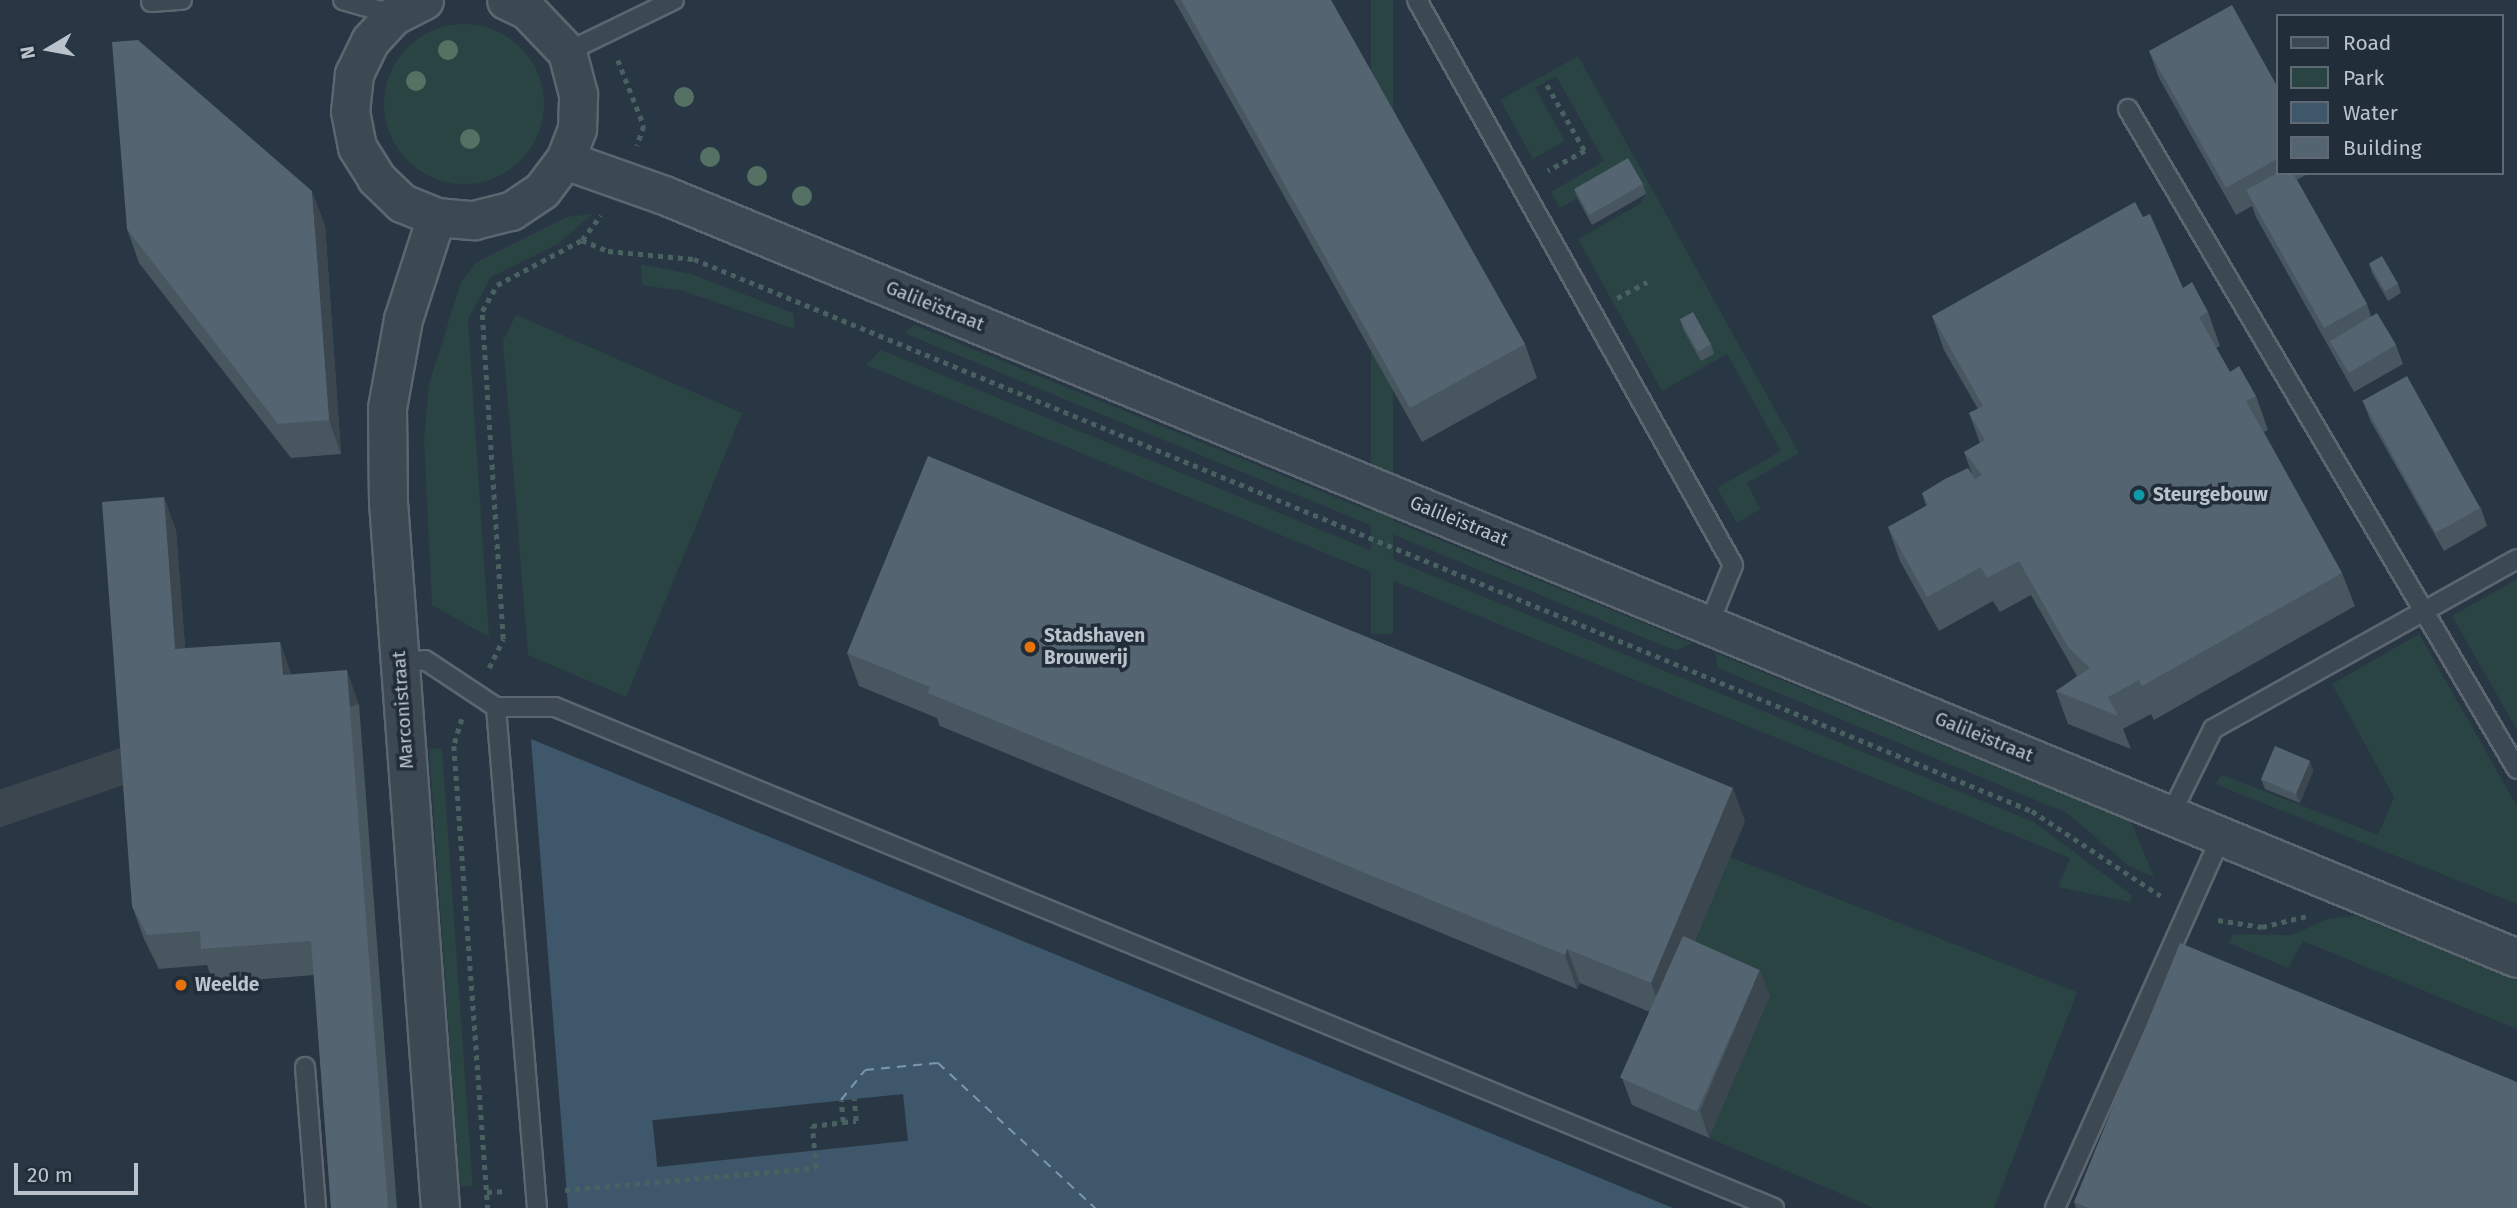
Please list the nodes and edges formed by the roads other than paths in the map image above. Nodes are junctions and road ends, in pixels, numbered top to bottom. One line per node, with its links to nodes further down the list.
1 (182, 0): 6 (lane)
2 (343, 0): 7 (lane)
3 (506, 0): 8 (street)
4 (674, 0): 8 (lane)
5 (1417, 0): 14 (lane)
6 (151, 2)
7 (409, 7): 11 (street)
8 (567, 52): 10 (street)
9 (2128, 109): 13 (lane)
10 (565, 160): 11 (street); 14 (street, Galileïstraat)
11 (436, 217): 15 (street, Marconistraat)
12 (2517, 559): 13 (lane)
13 (2427, 609): 17 (lane); 18 (lane)
14 (1709, 624): 18 (street, Galileïstraat)
15 (399, 662): 16 (lane); 23 (street, Marconistraat)
16 (496, 707): 24 (lane); 25 (lane)
17 (2517, 769)
18 (2171, 814): 19 (street, Galileïstraat)
19 (2222, 835): 20 (street, Galileïstraat); 26 (lane)
20 (2517, 958)
21 (305, 1067): 22 (lane)
22 (316, 1208)
23 (440, 1208)
24 (537, 1208)
25 (1774, 1208)
26 (2054, 1208)

